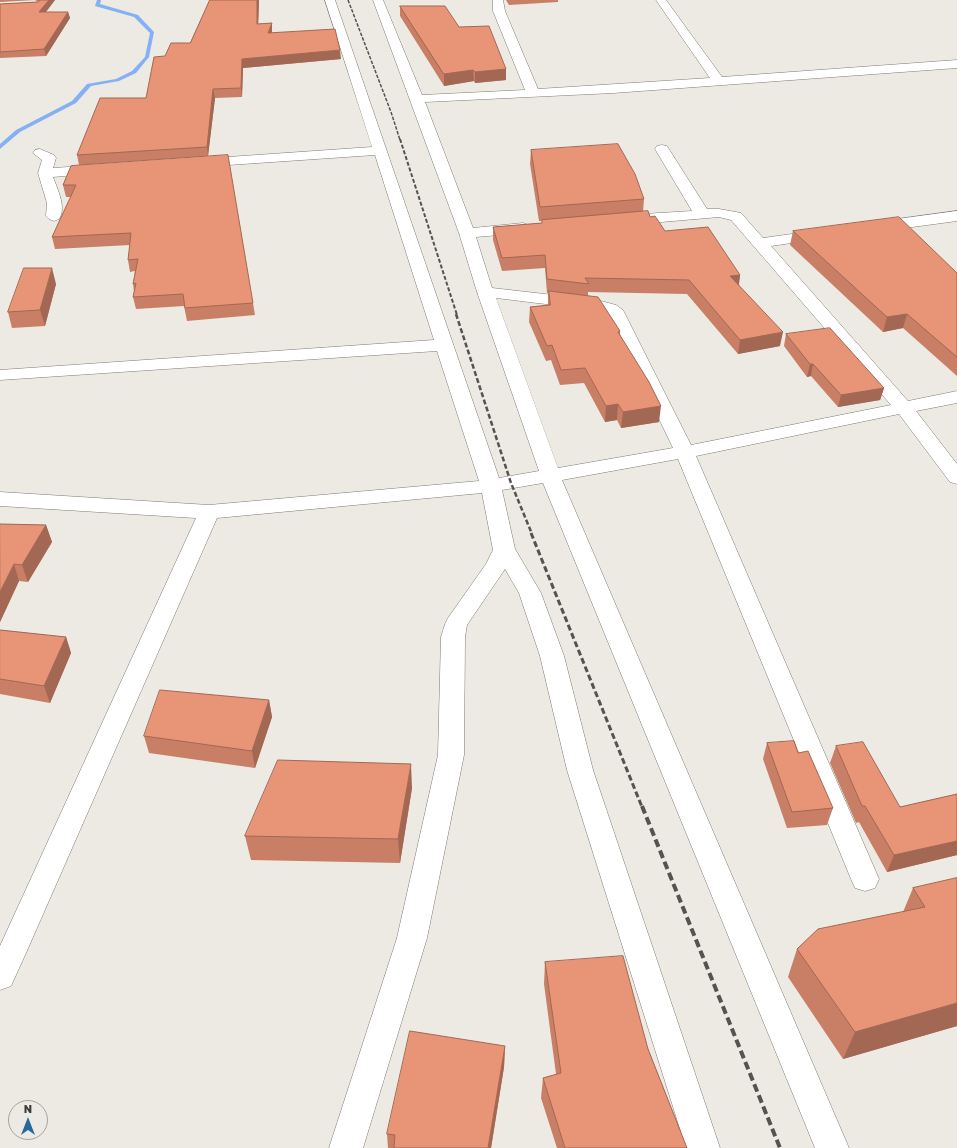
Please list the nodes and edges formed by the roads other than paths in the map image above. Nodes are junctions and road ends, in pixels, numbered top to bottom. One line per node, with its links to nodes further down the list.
1 (330, 0): 10 (street)
2 (378, 0): 8 (street)
3 (498, 0): 7 (street)
4 (660, 0): 6 (street)
5 (957, 64): 6 (street)
6 (718, 82): 7 (street)
7 (533, 93): 8 (street)
8 (417, 99): 22 (street)
9 (662, 149): 15 (street)
10 (379, 151): 12 (street); 25 (street)
11 (40, 153): 14 (street)
12 (183, 164)
13 (112, 168): 14 (street)
14 (45, 173): 16 (street)
15 (702, 214): 18 (street); 23 (street)
16 (54, 216)
17 (957, 216): 20 (street)
18 (611, 221)
19 (535, 227): 22 (street)
20 (862, 229)
21 (838, 232): 23 (street)
22 (468, 233): 24 (street)
23 (759, 243): 28 (street)
24 (485, 292): 29 (street); 30 (street)
25 (444, 345): 26 (street); 32 (street)
26 (0, 375)
27 (957, 397): 28 (street)
28 (904, 408): 29 (street); 31 (street)
29 (685, 452): 30 (street); 36 (street)
30 (550, 475): 32 (street); 40 (street)
31 (957, 478)
32 (491, 486): 34 (street); 35 (street)
33 (0, 499): 34 (street)
34 (209, 512): 37 (street)
35 (504, 550): 38 (street); 39 (street)
36 (865, 879)
37 (0, 976)
38 (346, 1148)
39 (703, 1148)
40 (832, 1148)

